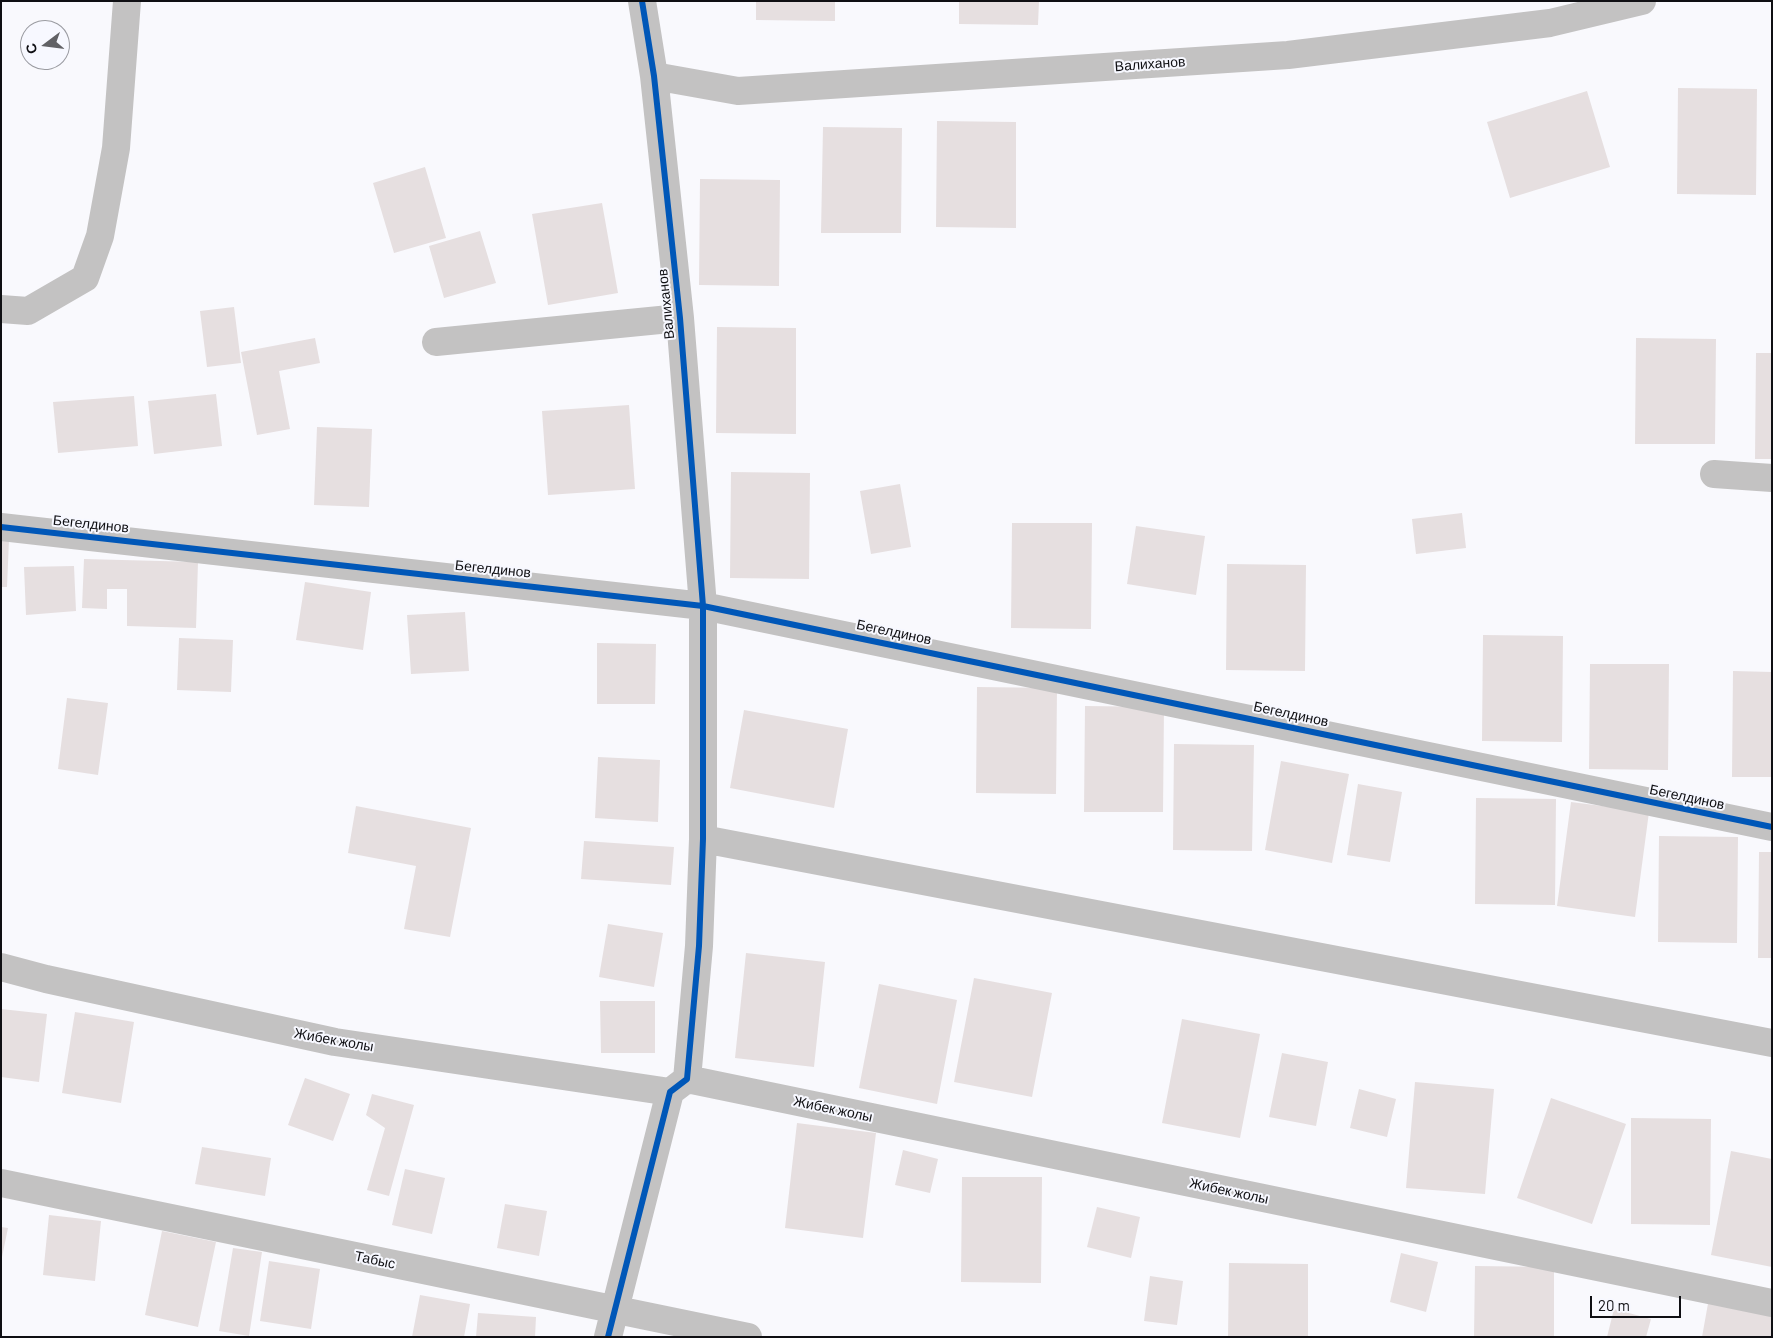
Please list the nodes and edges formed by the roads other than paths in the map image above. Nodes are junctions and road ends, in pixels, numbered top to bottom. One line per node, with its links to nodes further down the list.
1 (127, 1): 5 (street)
2 (642, 1): 4 (street, Валиханов)
3 (1642, 1): 4 (street, Валиханов)
4 (654, 76): 6 (street, Валиханов)
5 (1, 309)
6 (680, 318): 7 (street); 11 (street, Валиханов)
7 (436, 342)
8 (1714, 474): 9 (street)
9 (1772, 478)
10 (1, 526): 11 (street, Бегелдинов)
11 (704, 606): 12 (street, Бегелдинов); 13 (street, Валиханов)
12 (1772, 827)
13 (703, 839): 15 (street); 16 (street, Валиханов)
14 (1, 968): 16 (street, Жибек жолы)
15 (1772, 1043)
16 (679, 1086): 18 (street, Жибек жолы); 19 (street, Валиханов)
17 (1, 1183): 19 (street, Табыс)
18 (1772, 1303)
19 (616, 1309): 20 (street, Валиханов); 21 (street, Табыс)
20 (608, 1337)
21 (748, 1337)

